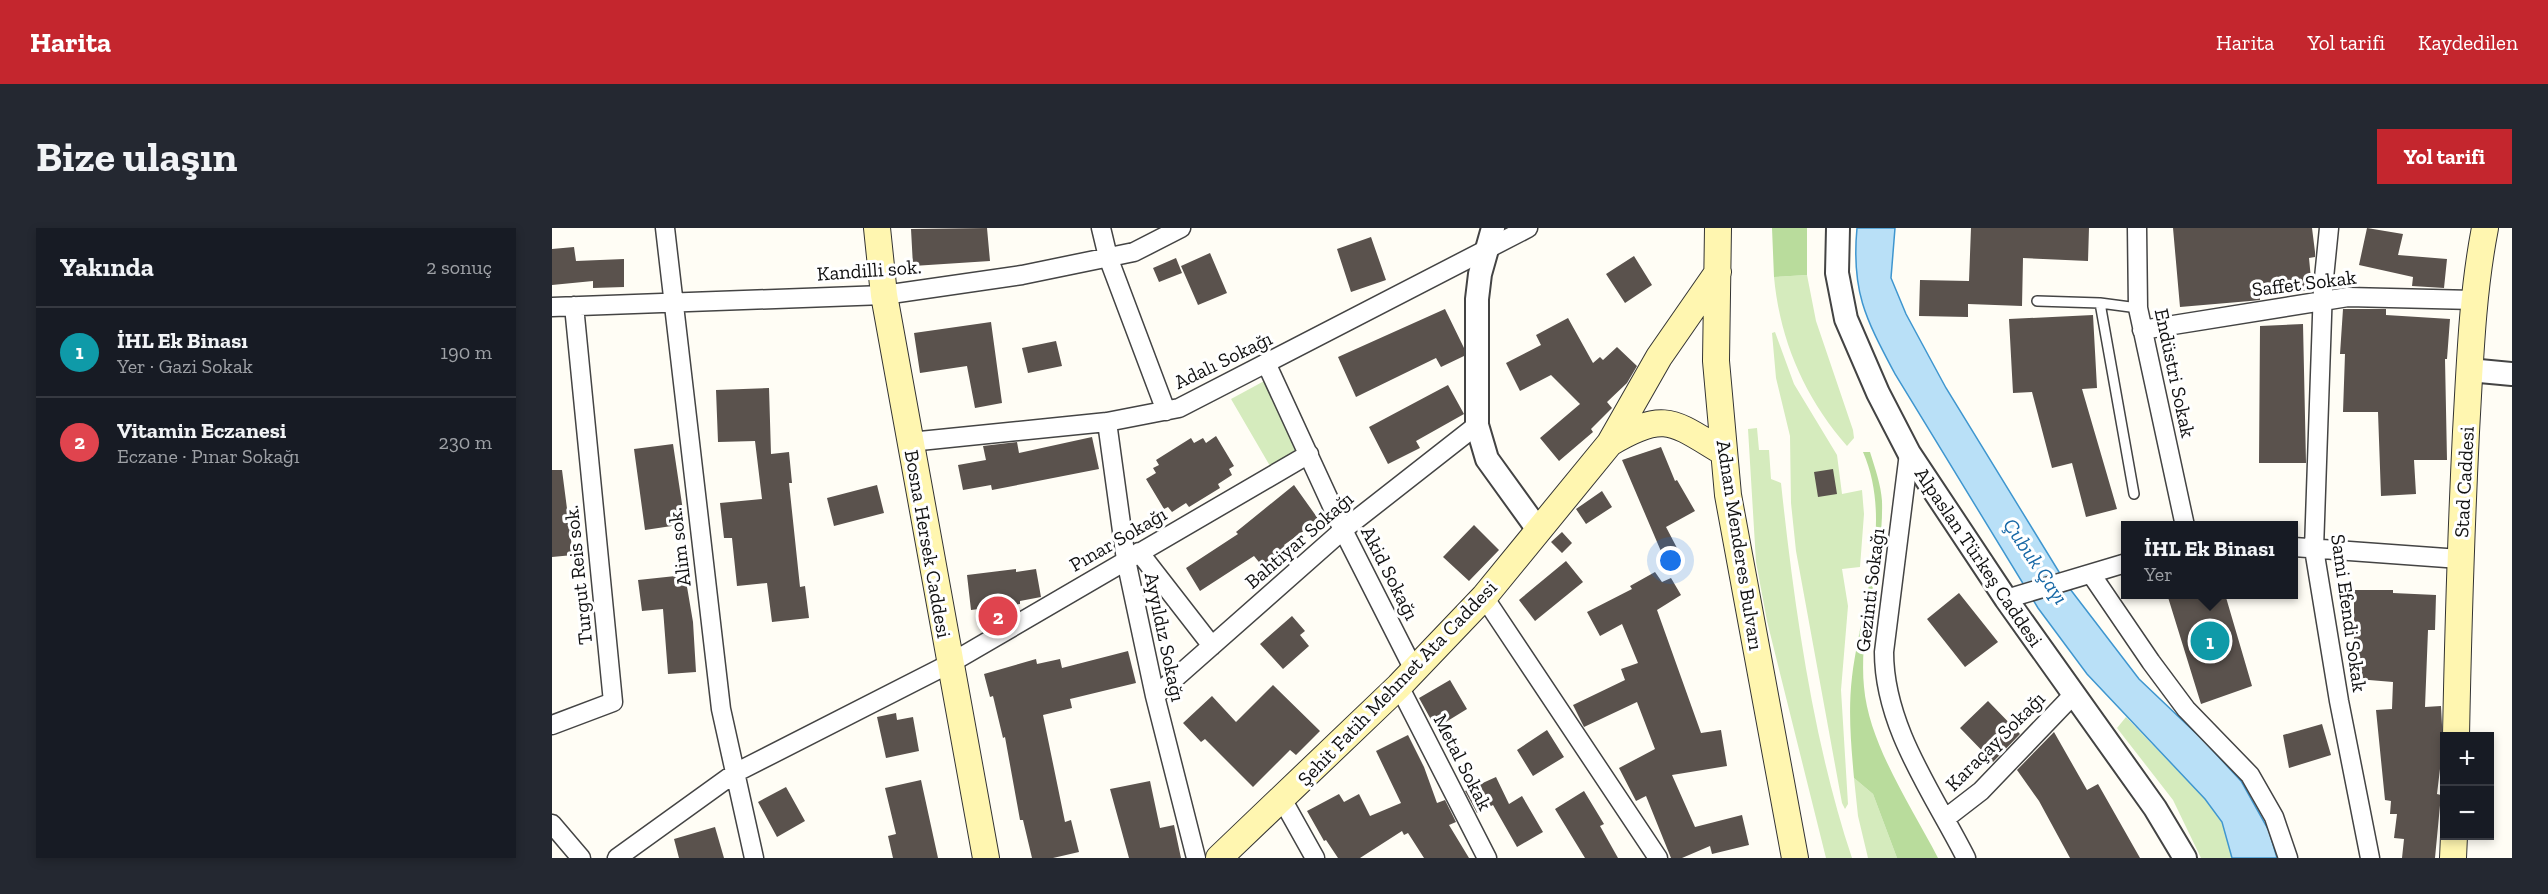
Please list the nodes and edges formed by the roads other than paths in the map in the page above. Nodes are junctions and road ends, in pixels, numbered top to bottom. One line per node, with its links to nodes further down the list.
1 (665, 228): 18 (street, Alim sok.)
2 (877, 228): 14 (main road, Bosna Hersek Caddesi)
3 (1101, 228): 12 (street)
4 (1181, 228): 12 (street, Kandilli sok.)
5 (1528, 228): 11 (street, Adalı Sokağı)
6 (1718, 228): 13 (main road, Adnan Menderes Bulvarı)
7 (1838, 228): 33 (street, Alpaslan Türkeş Caddesi)
8 (2137, 228): 22 (street, Endüstri Sokak)
9 (2330, 228): 15 (street, Sami Efendi Sokak)
10 (2485, 228): 16 (main road, Stad Caddesi)
11 (1491, 238): 24 (street, Adalı Sokağı); 29 (street)
12 (1108, 257): 14 (street, Kandilli sok.); 27 (street)
13 (1718, 272): 31 (main road, Şehit Fatih Mehmet Ata Caddesi); 32 (main road, Adnan Menderes Bulvarı)
14 (884, 295): 18 (street, Kandilli sok.); 30 (main road, Bosna Hersek Caddesi)
15 (2324, 300): 16 (street, Saffet Sokak); 23 (street, Saffet Sokak); 40 (street, Sami Efendi Sokak)
16 (2474, 300): 25 (main road, Stad Caddesi)
17 (2037, 301): 19 (lane)
18 (676, 302): 20 (street, Kandilli sok.); 54 (street, Alim sok.)
19 (2100, 303): 22 (lane); 35 (lane)
20 (574, 306): 21 (street, Kandilli sok.); 52 (street, Turgut Reis sok.)
21 (552, 307)
22 (2138, 308): 23 (street, Endüstri Sokak)
23 (2142, 330): 36 (street, Endüstri Sokak)
24 (1266, 365): 27 (street, Adalı Sokağı); 34 (street, Akid Sokağı)
25 (2469, 370): 26 (street); 42 (main road, Stad Caddesi)
26 (2512, 374)
27 (1166, 411): 28 (street, Adalı Sokağı)
28 (1107, 422): 30 (street, Adalı Sokağı); 41 (street, Ayyıldız Sokağı)
29 (1477, 424): 37 (street, Bahtiyar Sokağı); 38 (street)
30 (910, 442): 48 (main road, Bosna Hersek Caddesi)
31 (1610, 442): 32 (main road, Şehit Fatih Mehmet Ata Caddesi); 38 (main road, Şehit Fatih Mehmet Ata Caddesi)
32 (1723, 452): 68 (main road, Adnan Menderes Bulvarı)
33 (1909, 453): 45 (street, Alpaslan Türkeş Caddesi); 56 (street, Gezinti Sokağı)
34 (1309, 454): 37 (street, Akid Sokağı); 41 (street, Pınar Sokağı)
35 (2134, 494)
36 (2184, 521)
37 (1343, 530): 47 (street, Bahtiyar Sokağı); 49 (street, Akid Sokağı)
38 (1539, 531): 46 (main road, Şehit Fatih Mehmet Ata Caddesi)
39 (2298, 547): 40 (street)
40 (2314, 549): 42 (street); 72 (street, Sami Efendi Sokak)
41 (1132, 556): 47 (street); 48 (street, Pınar Sokağı); 51 (street, Ayyıldız Sokağı)
42 (2460, 559): 53 (main road, Stad Caddesi)
43 (2121, 565): 44 (street)
44 (2091, 574): 45 (street); 71 (street)
45 (2016, 596): 50 (street, Alpaslan Türkeş Caddesi)
46 (1484, 597): 49 (main road, Şehit Fatih Mehmet Ata Caddesi); 67 (street)
47 (1212, 646): 51 (street, Bahtiyar Sokağı)
48 (950, 664): 54 (street, Pınar Sokağı); 62 (main road, Bosna Hersek Caddesi)
49 (1407, 678): 55 (main road, Şehit Fatih Mehmet Ata Caddesi); 66 (street, Metal Sokak)
50 (2074, 694): 56 (street, Karaçay Sokağı); 70 (street, Alpaslan Türkeş Caddesi)
51 (1155, 696): 63 (street, Ayyıldız Sokağı)
52 (552, 725)
53 (2456, 732)
54 (735, 773): 60 (street, Pınar Sokağı); 61 (street, Alim sok.)
55 (1282, 799): 64 (main road, Şehit Fatih Mehmet Ata Caddesi); 65 (street)
56 (1946, 818): 69 (street, Gezinti Sokağı)
57 (552, 824): 59 (street)
58 (2454, 840): 73 (main road)
59 (581, 858)
60 (617, 858)
61 (754, 858)
62 (986, 858)
63 (1196, 858)
64 (1219, 858)
65 (1315, 858)
66 (1487, 858)
67 (1658, 858)
68 (1795, 858)
69 (1966, 858)
70 (2185, 858)
71 (2288, 858)
72 (2370, 858)
73 (2453, 858)

